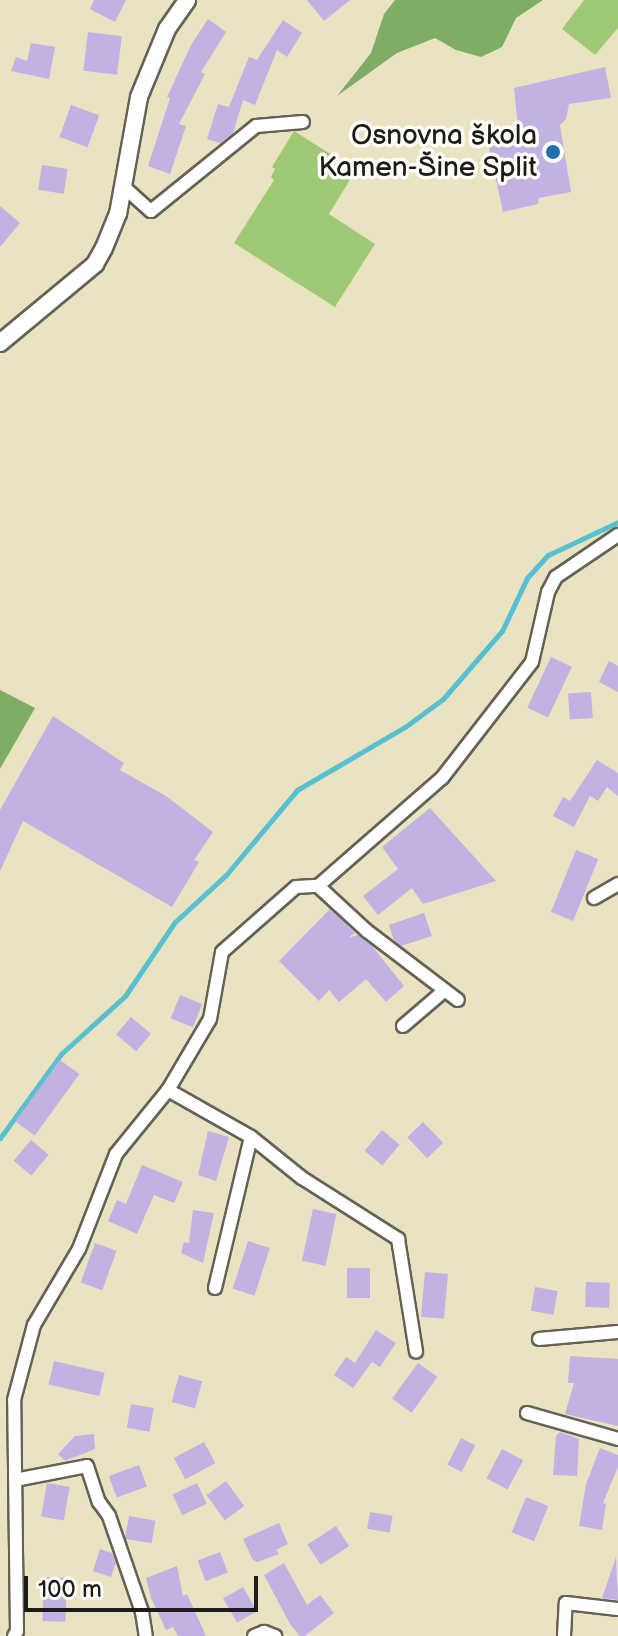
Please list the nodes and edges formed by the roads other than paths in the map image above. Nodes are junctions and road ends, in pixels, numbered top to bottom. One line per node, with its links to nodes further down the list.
1 (187, 0): 3 (street)
2 (303, 122): 3 (street)
3 (124, 187): 4 (street)
4 (0, 343)
5 (618, 535): 7 (street)
6 (618, 884): 8 (street)
7 (318, 886): 9 (street); 12 (street)
8 (594, 898)
9 (444, 991): 10 (street); 11 (street)
10 (458, 1000)
11 (403, 1026)
12 (168, 1090): 13 (street); 20 (street)
13 (251, 1137): 14 (street); 17 (street)
14 (215, 1288)
15 (618, 1332): 16 (street)
16 (539, 1339)
17 (416, 1352)
18 (527, 1413): 19 (street)
19 (618, 1439)
20 (15, 1480): 22 (street); 23 (street)
21 (618, 1609): 26 (street)
22 (14, 1636)
23 (146, 1636)
24 (254, 1636): 25 (street)
25 (275, 1636)
26 (564, 1636)

